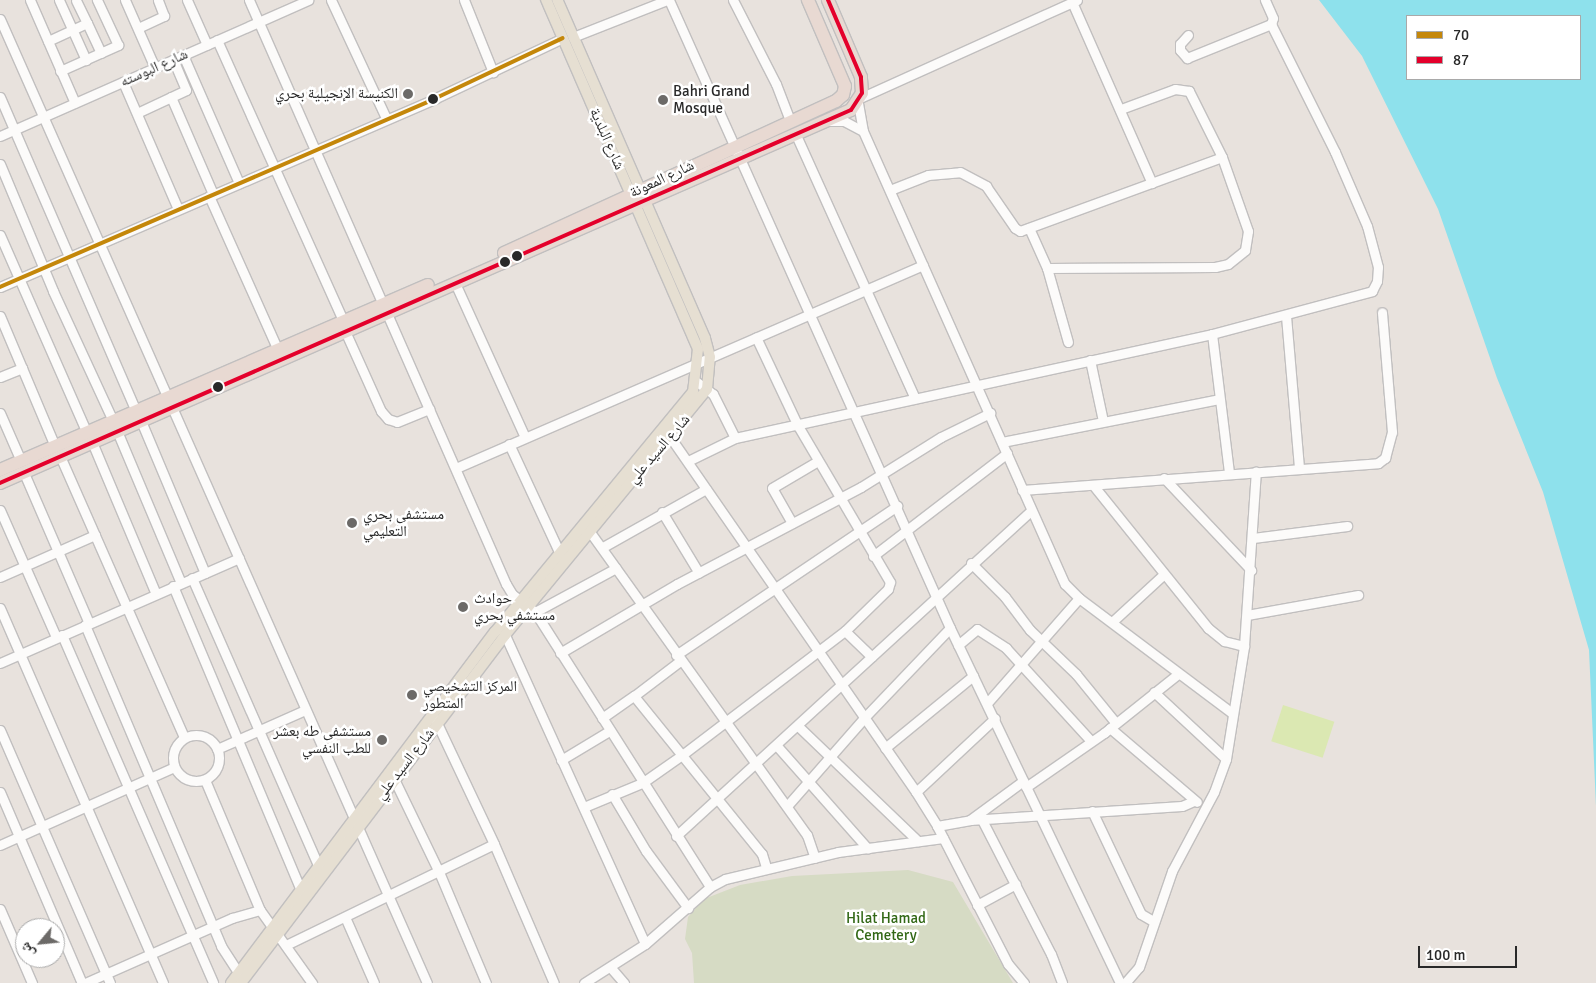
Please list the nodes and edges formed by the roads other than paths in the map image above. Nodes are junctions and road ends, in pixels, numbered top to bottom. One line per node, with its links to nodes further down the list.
1 (30, 0): 30 (street)
2 (59, 0): 26 (street)
3 (76, 0): 23 (street)
4 (126, 0): 25 (street)
5 (158, 0): 25 (street)
6 (187, 0): 31 (street)
7 (250, 0): 22 (street)
8 (308, 0): 20 (street, شارع البوسته)
9 (332, 0): 47 (street)
10 (464, 0): 38 (street)
11 (546, 0): 28 (main road, شارع البلدية)
12 (557, 0): 28 (main road, شارع البلدية)
13 (668, 0): 28 (street); 54 (street)
14 (733, 0): 48 (street)
15 (808, 0): 48 (highway, شارع المعونة)
16 (828, 0): 42 (highway)
17 (1265, 0): 24 (street)
18 (99, 1): 32 (street)
19 (1075, 1): 42 (street); 44 (street)
20 (296, 2): 22 (street, شارع البوسته)
21 (0, 19): 46 (street)
22 (258, 22): 29 (street, شارع البوسته); 55 (street)
23 (87, 23): 26 (street); 32 (street)
24 (1271, 24): 27 (street); 82 (street)
25 (138, 28): 36 (street)
26 (71, 30): 30 (street); 34 (street)
27 (1188, 35)
28 (568, 37): 38 (street); 64 (main road, شارع البلدية)
29 (217, 40): 31 (street, شارع البوسته); 59 (street)
30 (48, 41): 37 (street)
31 (207, 45): 33 (street, شارع البوسته)
32 (101, 53): 34 (street)
33 (183, 55): 35 (street, شارع البوسته); 60 (street)
34 (86, 60): 37 (street)
35 (173, 60): 36 (street, شارع البوسته); 41 (street)
36 (155, 68): 39 (street, شارع البوسته)
37 (60, 71): 43 (street)
38 (494, 72): 47 (street)
39 (123, 82): 43 (street, شارع البوسته); 45 (street)
40 (0, 97): 50 (street)
41 (172, 97): 45 (street); 63 (street)
42 (859, 101): 49 (highway, شارع المعونة); 51 (street)
43 (75, 103): 46 (street, شارع البوسته)
44 (1121, 109): 56 (street); 61 (street)
45 (137, 113): 65 (street)
46 (44, 117): 50 (street, شارع البوسته); 68 (street)
47 (386, 118): 55 (street)
48 (790, 121): 54 (highway, شارع المعونة)
49 (827, 121): 51 (street); 52 (highway, شارع المعونة)
50 (14, 130): 53 (street, شارع البوسته); 69 (street)
51 (863, 131): 62 (street)
52 (796, 135): 57 (highway, شارع المعونة); 77 (street)
53 (0, 136)
54 (734, 146): 57 (street); 64 (highway, شارع المعونة)
55 (316, 149): 59 (street); 78 (street)
56 (1222, 157): 61 (street); 73 (street)
57 (740, 159): 64 (highway, شارع المعونة); 80 (street)
58 (0, 164): 72 (street)
59 (274, 167): 60 (street); 83 (street)
60 (239, 183): 63 (street)
61 (1152, 183): 66 (street)
62 (890, 190): 66 (street); 71 (street)
63 (211, 195): 65 (street); 87 (street)
64 (638, 197): 70 (main road, شارع البلدية); 75 (highway, شارع المعونة); 78 (highway, شارع المعونة)
65 (178, 209): 68 (street)
66 (1029, 228): 73 (street)
67 (0, 235): 74 (street)
68 (100, 244): 69 (street); 98 (street)
69 (70, 257): 72 (street); 103 (street)
70 (664, 259): 88 (main road, شارع البلدية); 90 (main road, شارع البلدية)
71 (923, 264): 77 (street); 94 (street)
72 (43, 268): 74 (street); 105 (street)
73 (1047, 268): 86 (street)
74 (19, 279): 76 (street); 108 (street)
75 (455, 283): 78 (highway, شارع المعونة); 109 (street)
76 (0, 287)
77 (865, 289): 80 (street); 96 (street)
78 (386, 308): 83 (highway, شارع المعونة); 99 (street)
79 (1382, 312): 119 (street)
80 (808, 315): 85 (street); 100 (street)
81 (0, 316): 91 (street)
82 (1286, 316): 84 (street); 119 (street)
83 (344, 327): 87 (highway, شارع المعونة); 98 (highway, شارع المعونة); 99 (street)
84 (1212, 334): 89 (street); 97 (street)
85 (756, 337): 88 (street); 106 (street)
86 (1068, 342)
87 (278, 350): 98 (highway, شارع المعونة)
88 (710, 357): 90 (street); 95 (main road)
89 (1090, 360): 94 (street); 104 (street)
90 (698, 362): 93 (main road, شارع السيد علي); 109 (street)
91 (22, 368): 92 (street); 113 (street)
92 (0, 377)
93 (696, 382): 95 (street); 107 (main road, شارع السيد علي)
94 (979, 387): 96 (street); 102 (street)
95 (707, 389): 107 (main road, شارع السيد علي); 110 (street)
96 (915, 398): 100 (street)
97 (1219, 399): 104 (street); 123 (street)
98 (170, 402): 103 (highway, شارع المعونة); 146 (street)
99 (430, 409): 118 (street)
100 (852, 412): 106 (street); 122 (street)
101 (0, 413): 117 (street)
102 (990, 413): 111 (street); 122 (street)
103 (139, 416): 105 (highway, شارع المعونة); 151 (street)
104 (1103, 422): 111 (street)
105 (115, 426): 108 (highway, شارع المعونة); 156 (street)
106 (798, 426): 110 (street); 115 (street)
107 (667, 432): 116 (street); 138 (main road, شارع السيد علي); 144 (main road, شارع السيد علي)
108 (89, 437): 113 (highway, شارع المعونة); 158 (street)
109 (525, 437): 112 (street)
110 (735, 438): 116 (street)
111 (1002, 442): 114 (street)
112 (509, 444): 118 (street); 144 (street)
113 (58, 451): 117 (highway, شارع المعونة); 139 (street)
114 (1007, 453): 128 (street); 136 (street)
115 (818, 460): 129 (street); 134 (street)
116 (688, 461): 127 (street)
117 (22, 467): 120 (highway, شارع المعونة); 125 (highway, شارع المعونة); 143 (street)
118 (456, 468): 163 (street)
119 (1299, 468): 121 (street)
120 (0, 470)
121 (1256, 471): 123 (street); 140 (street)
122 (881, 472): 129 (street); 130 (street)
123 (1229, 473): 124 (street)
124 (1164, 478): 126 (street); 150 (street)
125 (0, 483)
126 (1093, 484): 128 (street); 153 (street)
127 (706, 489): 133 (street); 142 (street)
128 (1022, 490): 132 (street)
129 (840, 496): 134 (street); 137 (street)
130 (897, 506): 136 (street); 137 (street)
131 (0, 510): 148 (street)
132 (1031, 511): 147 (street); 161 (street)
133 (662, 512): 141 (street); 152 (street)
134 (792, 523): 142 (street)
135 (1347, 526): 140 (street)
136 (906, 528): 145 (street); 160 (street)
137 (858, 530): 145 (street); 157 (street)
138 (590, 532): 141 (street); 163 (main road, شارع السيد علي)
139 (95, 535): 143 (street); 164 (street)
140 (1253, 538): 150 (street)
141 (604, 547): 149 (street)
142 (747, 548): 152 (street); 157 (street)
143 (60, 552): 148 (street); 168 (street)
144 (560, 554): 163 (main road, شارع السيد علي)
145 (873, 556): 170 (street)
146 (239, 558): 151 (street); 189 (street)
147 (971, 563): 160 (street); 173 (street)
148 (26, 567): 154 (street); 172 (street)
149 (616, 568): 162 (street); 163 (street)
150 (1251, 570): 166 (street)
151 (205, 573): 155 (street)
152 (699, 574): 162 (street)
153 (1163, 575): 167 (street); 175 (street)
154 (0, 578)
155 (192, 578): 156 (street); 199 (street)
156 (177, 585): 158 (street); 203 (street)
157 (776, 587): 176 (street); 180 (street)
158 (156, 594): 164 (street)
159 (1358, 595): 166 (street)
160 (936, 596): 169 (street); 179 (street)
161 (1079, 598): 167 (street); 173 (street)
162 (640, 605): 177 (street); 180 (street)
163 (528, 606): 171 (main road, شارع السيد علي); 177 (street); 194 (main road, شارع السيد علي)
164 (126, 607): 168 (street); 201 (street)
165 (0, 608): 178 (street)
166 (1247, 614): 175 (street)
167 (1112, 622): 183 (street)
168 (87, 624): 172 (street); 213 (street)
169 (950, 628): 174 (street); 192 (street)
170 (845, 632): 176 (street); 179 (street)
171 (504, 635): 194 (main road, شارع السيد علي); 210 (street)
172 (59, 636): 178 (street); 219 (street)
173 (1042, 640): 182 (street); 196 (street)
174 (958, 645): 182 (street); 184 (street)
175 (1244, 646): 190 (street)
176 (819, 651): 185 (street); 195 (street)
177 (560, 652): 191 (street)
178 (19, 653): 181 (street); 226 (street)
179 (872, 657): 185 (street)
180 (678, 658): 187 (street); 195 (street)
181 (0, 663)
182 (1022, 666): 188 (street); 202 (street)
183 (1178, 674): 186 (street); 190 (street)
184 (973, 676): 188 (street); 205 (street)
185 (842, 685): 192 (street); 197 (street)
186 (1154, 692): 196 (street); 209 (street)
187 (634, 696): 191 (street); 207 (street)
188 (988, 702): 193 (street)
189 (305, 710): 199 (street); 233 (street)
190 (1231, 712): 209 (street)
191 (602, 718): 200 (street)
192 (864, 718): 205 (street); 208 (street)
193 (996, 718): 218 (street); 221 (street)
194 (435, 719): 214 (main road, شارع السيد علي); 233 (main road, شارع السيد علي); 240 (street)
195 (723, 722): 207 (street); 211 (street)
196 (1113, 725): 202 (street); 224 (street)
197 (799, 727): 204 (street); 208 (street)
198 (0, 730): 235 (street)
199 (259, 731): 203 (street); 244 (street)
200 (609, 731): 210 (street); 217 (street)
201 (184, 737): 206 (street); 212 (street)
202 (1092, 741): 218 (street)
203 (237, 742): 206 (street); 249 (street)
204 (777, 746): 211 (street); 216 (street)
205 (885, 748): 221 (street)
206 (217, 749): 215 (street)
207 (682, 755): 217 (street); 223 (street)
208 (830, 758): 216 (street); 239 (street)
209 (1226, 759): 228 (street)
210 (561, 760): 227 (street)
211 (755, 765): 223 (street); 225 (street)
212 (174, 767): 213 (street); 215 (street)
213 (150, 778): 219 (street); 257 (street)
214 (394, 779): 233 (main road, شارع السيد علي); 246 (street)
215 (205, 780): 254 (street)
216 (808, 782): 225 (street); 242 (street)
217 (642, 783): 222 (street); 236 (street)
218 (1025, 784): 230 (street); 231 (street)
219 (128, 788): 226 (street); 259 (street)
220 (0, 792): 237 (street)
221 (916, 792): 234 (street)
222 (612, 794): 227 (street); 252 (street)
223 (716, 798): 236 (street); 245 (street)
224 (1194, 801): 228 (street); 229 (street)
225 (787, 806): 243 (street)
226 (85, 807): 235 (street); 262 (street)
227 (584, 807): 260 (street)
228 (1206, 808): 256 (street)
229 (1092, 811): 230 (street); 256 (street)
230 (1038, 815): 232 (street); 281 (street)
231 (970, 820): 232 (street); 234 (street)
232 (982, 820): 247 (street)
233 (355, 824): 244 (main road, شارع السيد علي); 250 (street); 258 (main road, شارع السيد علي)
234 (937, 826): 238 (street)
235 (41, 827): 237 (street); 264 (street)
236 (676, 836): 248 (street)
237 (19, 837): 241 (street); 267 (street)
238 (943, 838): 239 (street); 251 (street)
239 (918, 841): 242 (street)
240 (494, 844): 246 (street); 276 (street)
241 (0, 845)
242 (868, 849): 243 (street)
243 (814, 858): 245 (street)
244 (318, 865): 249 (main road, شارع السيد علي)
245 (766, 867): 248 (street)
246 (439, 872): 250 (street); 275 (street)
247 (1016, 884): 251 (street); 280 (street)
248 (710, 887): 252 (street)
249 (300, 888): 258 (main road, شارع السيد علي)
250 (389, 896): 255 (street); 274 (street)
251 (977, 905): 279 (street)
252 (688, 908): 260 (street)
253 (0, 909): 266 (street)
254 (260, 910): 257 (street); 258 (street)
255 (345, 917): 261 (street); 273 (street)
256 (1154, 921): 282 (street)
257 (213, 927): 259 (street); 265 (street)
258 (274, 931): 261 (street); 265 (main road, شارع السيد علي)
259 (193, 936): 262 (street); 270 (street)
260 (645, 944): 263 (street)
261 (286, 945): 272 (street)
262 (151, 954): 264 (street); 269 (street)
263 (612, 968): 277 (street); 278 (street)
264 (106, 974): 267 (street); 268 (street)
265 (243, 979): 271 (main road, شارع السيد علي)
266 (32, 983)
267 (83, 983)
268 (110, 983)
269 (163, 983)
270 (213, 983)
271 (231, 983)
272 (312, 983)
273 (374, 983)
274 (427, 983)
275 (486, 983)
276 (554, 983)
277 (584, 983)
278 (624, 983)
279 (1024, 983)
280 (1062, 983)
281 (1120, 983)
282 (1125, 983)

